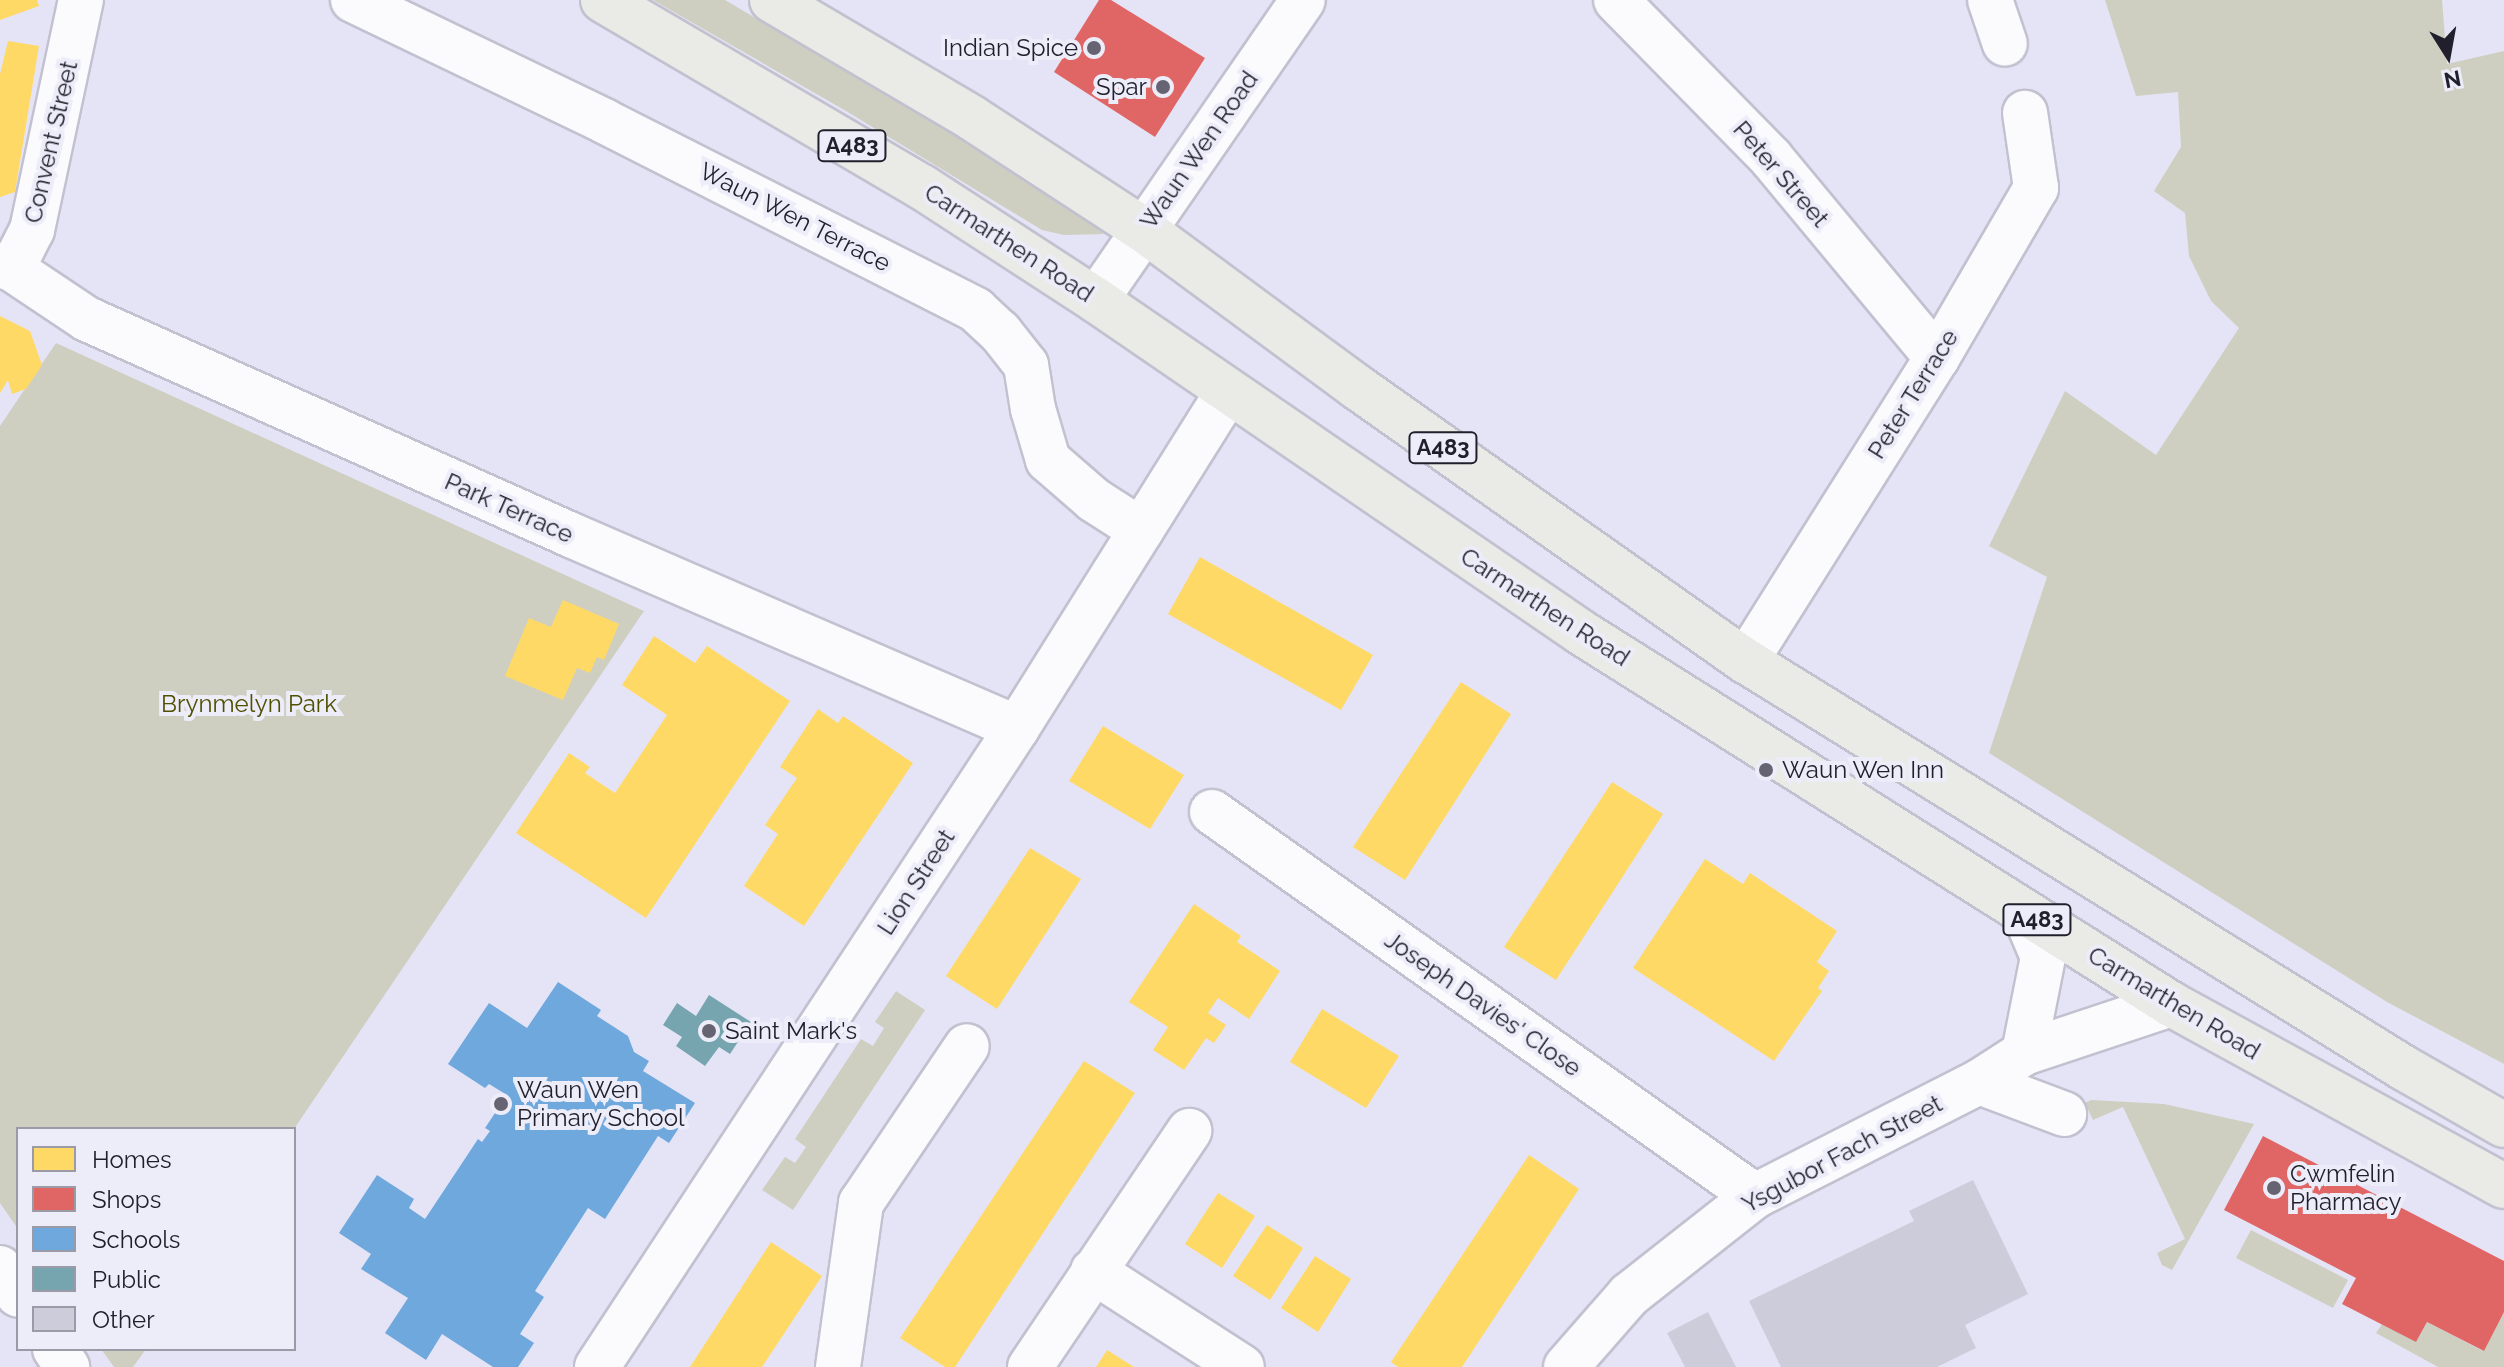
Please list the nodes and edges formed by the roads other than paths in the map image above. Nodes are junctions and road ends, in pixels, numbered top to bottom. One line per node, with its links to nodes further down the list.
1 (81, 0): 11 (street, Convent Street)
2 (353, 0): 15 (street, Waun Wen Terrace)
3 (603, 0): 12 (main road, Carmarthen Road / A483)
4 (772, 0): 10 (main road, A483)
5 (1303, 0): 10 (street, Waun Wen Road)
6 (1616, 0): 13 (street, Peter Street)
7 (1990, 0): 8 (street)
8 (2005, 44)
9 (2025, 113): 13 (street, Peter Terrace)
10 (1144, 230): 12 (street, Waun Wen Road); 16 (main road, A483)
11 (6, 267): 17 (street, Park Terrace)
12 (1096, 300): 14 (main road, Carmarthen Road / A483)
13 (1937, 358): 16 (street, Peter Terrace)
14 (1228, 392): 15 (street, Lion Street); 19 (main road, Carmarthen Road / A483)
15 (1141, 530): 17 (street, Lion Street)
16 (1746, 661): 25 (main road, A483)
17 (1017, 728): 32 (street, Lion Street)
18 (1212, 812): 28 (street, Joseph Davies' Close)
19 (2024, 912): 20 (main road, Carmarthen Road / A483); 22 (street)
20 (2171, 1004): 22 (street, Ysgubor Fach Street); 27 (main road, Carmarthen Road / A483)
21 (967, 1046): 33 (street)
22 (2024, 1053): 23 (street, Ysgubor Fach Street)
23 (1979, 1082): 24 (street); 28 (street, Ysgubor Fach Street)
24 (2064, 1114)
25 (2504, 1125)
26 (1189, 1131): 30 (street)
27 (2504, 1186)
28 (1755, 1196): 36 (street, Ysgubor Fach Street)
29 (0, 1268): 31 (street)
30 (1093, 1271): 34 (street); 35 (street)
31 (16, 1292)
32 (597, 1367)
33 (838, 1367)
34 (1030, 1367)
35 (1242, 1367)
36 (1566, 1367)

